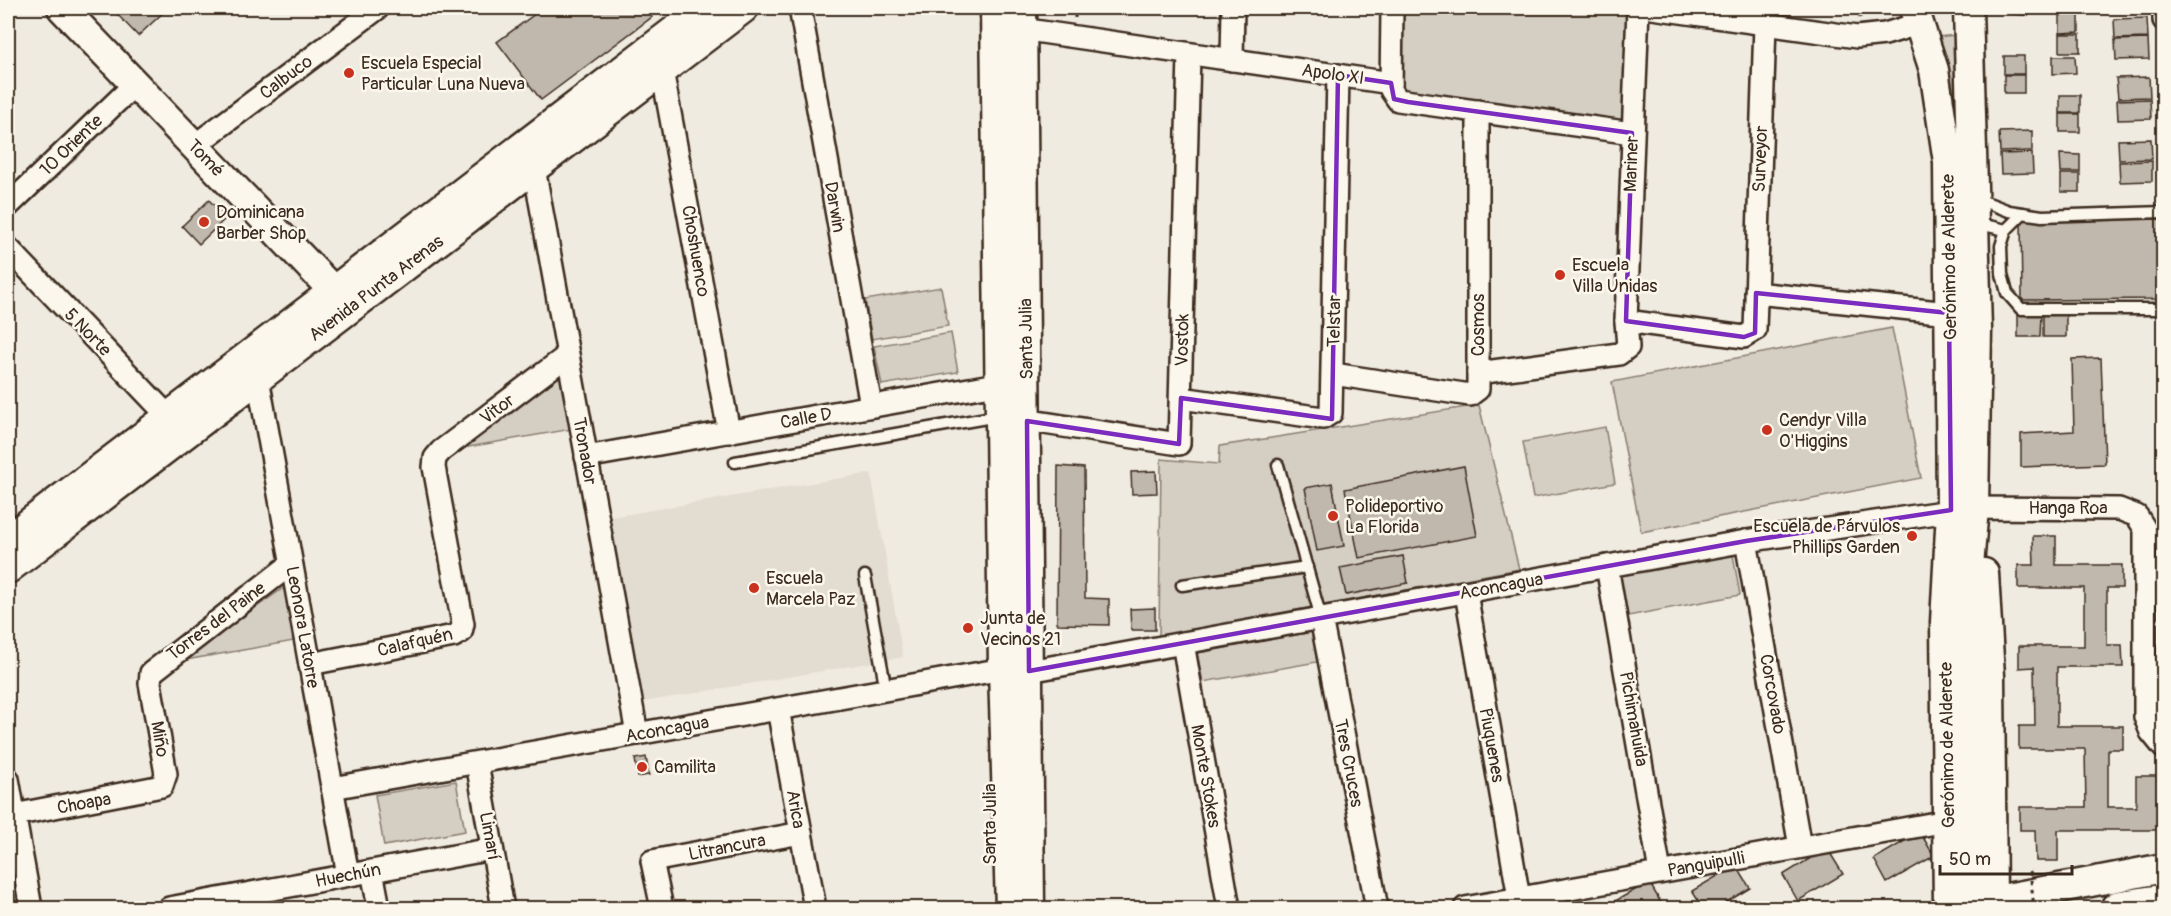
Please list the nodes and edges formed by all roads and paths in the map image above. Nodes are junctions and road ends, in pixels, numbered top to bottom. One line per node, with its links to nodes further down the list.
1 (62, 8): 25 (main road, Tomé)
2 (378, 8): 28 (street, Calbuco)
3 (704, 8): 37 (main road, Avenida Punta Arenas)
4 (744, 8): 22 (main road, Avenida Punta Arenas)
5 (800, 8): 48 (street, Darwin)
6 (995, 8): 46 (main road, Santa Julia)
7 (1075, 8): 17 (path)
8 (1233, 8): 21 (street)
9 (1392, 8): 24 (street)
10 (1638, 8): 27 (street, Mariner)
11 (1652, 8): 13 (street)
12 (1860, 8): 18 (path)
13 (1713, 12): 19 (street)
14 (1968, 13): 15 (main road); 31 (main road, Gerónimo de Alderete)
15 (1918, 15): 19 (street); 39 (main road, Gerónimo de Alderete)
16 (1022, 18): 20 (street, Apolo XI); 45 (main road, Santa Julia)
17 (1075, 20)
18 (1860, 21)
19 (1765, 24): 36 (street, Surveyor)
20 (1189, 54): 21 (street, Apolo XI); 47 (street, Vostok)
21 (1232, 60): 23 (street, Apolo XI)
22 (662, 70): 29 (main road, Avenida Punta Arenas); 52 (street, Choshuenco)
23 (1338, 75): 24 (street, Apolo XI); 43 (street, Telstar)
24 (1391, 83): 26 (street)
25 (135, 84): 28 (main road, Tomé); 30 (street, 10 Oriente)
26 (1478, 111): 27 (street); 42 (street, Cosmos)
27 (1632, 133): 40 (street, Mariner)
28 (194, 146): 37 (main road, Tomé)
29 (534, 168): 37 (main road, Avenida Punta Arenas); 41 (street, Tronador)
30 (8, 206)
31 (1975, 211): 33 (lane); 34 (lane); 57 (main road, Gerónimo de Alderete)
32 (2163, 212): 33 (lane)
33 (2023, 213): 34 (lane)
34 (2006, 230): 38 (lane)
35 (8, 248): 49 (street, 5 Norte)
36 (1756, 293): 39 (street); 40 (street, Surveyor)
37 (341, 300): 44 (main road, Avenida Punta Arenas); 49 (main road, Avenida Punta Arenas)
38 (2163, 309)
39 (1949, 313): 57 (main road, Gerónimo de Alderete)
40 (1626, 321): 42 (street, Mariner)
41 (568, 356): 53 (street, Tronador); 56 (street, Vitor)
42 (1478, 373): 43 (street, Cosmos)
43 (1333, 374): 47 (street, Telstar)
44 (258, 378): 60 (street, Leonora Latorre); 63 (main road, Avenida Punta Arenas)
45 (1026, 379): 46 (street, Calle D); 51 (main road, Santa Julia)
46 (999, 384): 48 (street, Calle D); 50 (main road, Santa Julia)
47 (1181, 398): 51 (street, Vostok)
48 (871, 406): 52 (street, Calle D)
49 (168, 416): 58 (main road, Avenida Punta Arenas)
50 (999, 416): 51 (street, Vostok); 54 (lane); 71 (main road, Santa Julia)
51 (1027, 421): 71 (main road, Santa Julia)
52 (729, 432): 53 (street, Calle D)
53 (586, 457): 75 (street, Tronador)
54 (735, 462)
55 (1278, 465): 62 (lane)
56 (434, 467): 70 (street, Calafquén)
57 (1963, 509): 59 (street, Aconcagua); 64 (street, Hanga Roa); 82 (main road, Gerónimo de Alderete); 92 (main road, Gerónimo de Alderete); 92 (main road, Gerónimo de Alderete)
58 (8, 539)
59 (1746, 541): 61 (street, Aconcagua); 84 (street, Corcovado)
60 (291, 564): 70 (street, Leonora Latorre); 72 (street, Torres del Paine)
61 (1607, 566): 67 (street, Aconcagua); 90 (street, Pichimahuida)
62 (1307, 567): 66 (lane); 68 (lane)
63 (8, 569)
64 (2154, 571): 76 (street, Hanga Roa)
65 (865, 576): 73 (lane)
66 (1182, 585)
67 (1466, 592): 68 (street, Aconcagua); 93 (street, Piuquenes)
68 (1321, 618): 69 (street, Aconcagua); 106 (street, Tres Cruces)
69 (1183, 643): 71 (street, Aconcagua); 105 (street, Monte Stokes)
70 (310, 664): 79 (street, Leonora Latorre)
71 (1016, 670): 73 (street, Aconcagua); 101 (main road, Santa Julia); 102 (main road, Santa Julia); 103 (main road, Santa Julia); 104 (main road, Santa Julia)
72 (150, 682): 80 (street, Miño)
73 (886, 690): 74 (street, Aconcagua)
74 (778, 709): 75 (street, Aconcagua); 83 (street, Arica)
75 (637, 734): 77 (street, Aconcagua)
76 (2163, 748)
77 (477, 763): 79 (street, Aconcagua); 85 (street, Limarí)
78 (8, 779): 81 (street)
79 (332, 789): 91 (street, Leonora Latorre)
80 (154, 790): 81 (street, Choapa)
81 (14, 815): 86 (street)
82 (1947, 821): 84 (street, Panguipulli); 108 (main road, Gerónimo de Alderete)
83 (801, 833): 99 (street, Litrancura); 100 (street, Arica)
84 (1800, 847): 90 (street, Panguipulli)
85 (492, 849): 88 (street, Huechún); 98 (street, Limarí)
86 (14, 853): 95 (street)
87 (2163, 868): 92 (main road)
88 (372, 871): 91 (street, Huechún); 97 (street)
89 (2030, 871): 109 (path, bridge)
90 (1660, 872): 93 (street, Panguipulli)
91 (348, 875): 96 (street, Huechún)
92 (1980, 894): 108 (main road)
93 (1519, 898): 107 (street, Panguipulli)
94 (2163, 901): 110 (highway)
95 (31, 909)
96 (169, 909)
97 (379, 909)
98 (503, 909)
99 (662, 909)
100 (815, 909)
101 (991, 909)
102 (1010, 909)
103 (1030, 909)
104 (1046, 909)
105 (1229, 909)
106 (1377, 909)
107 (1465, 909)
108 (1949, 909)
109 (2034, 909)
110 (2118, 909)

